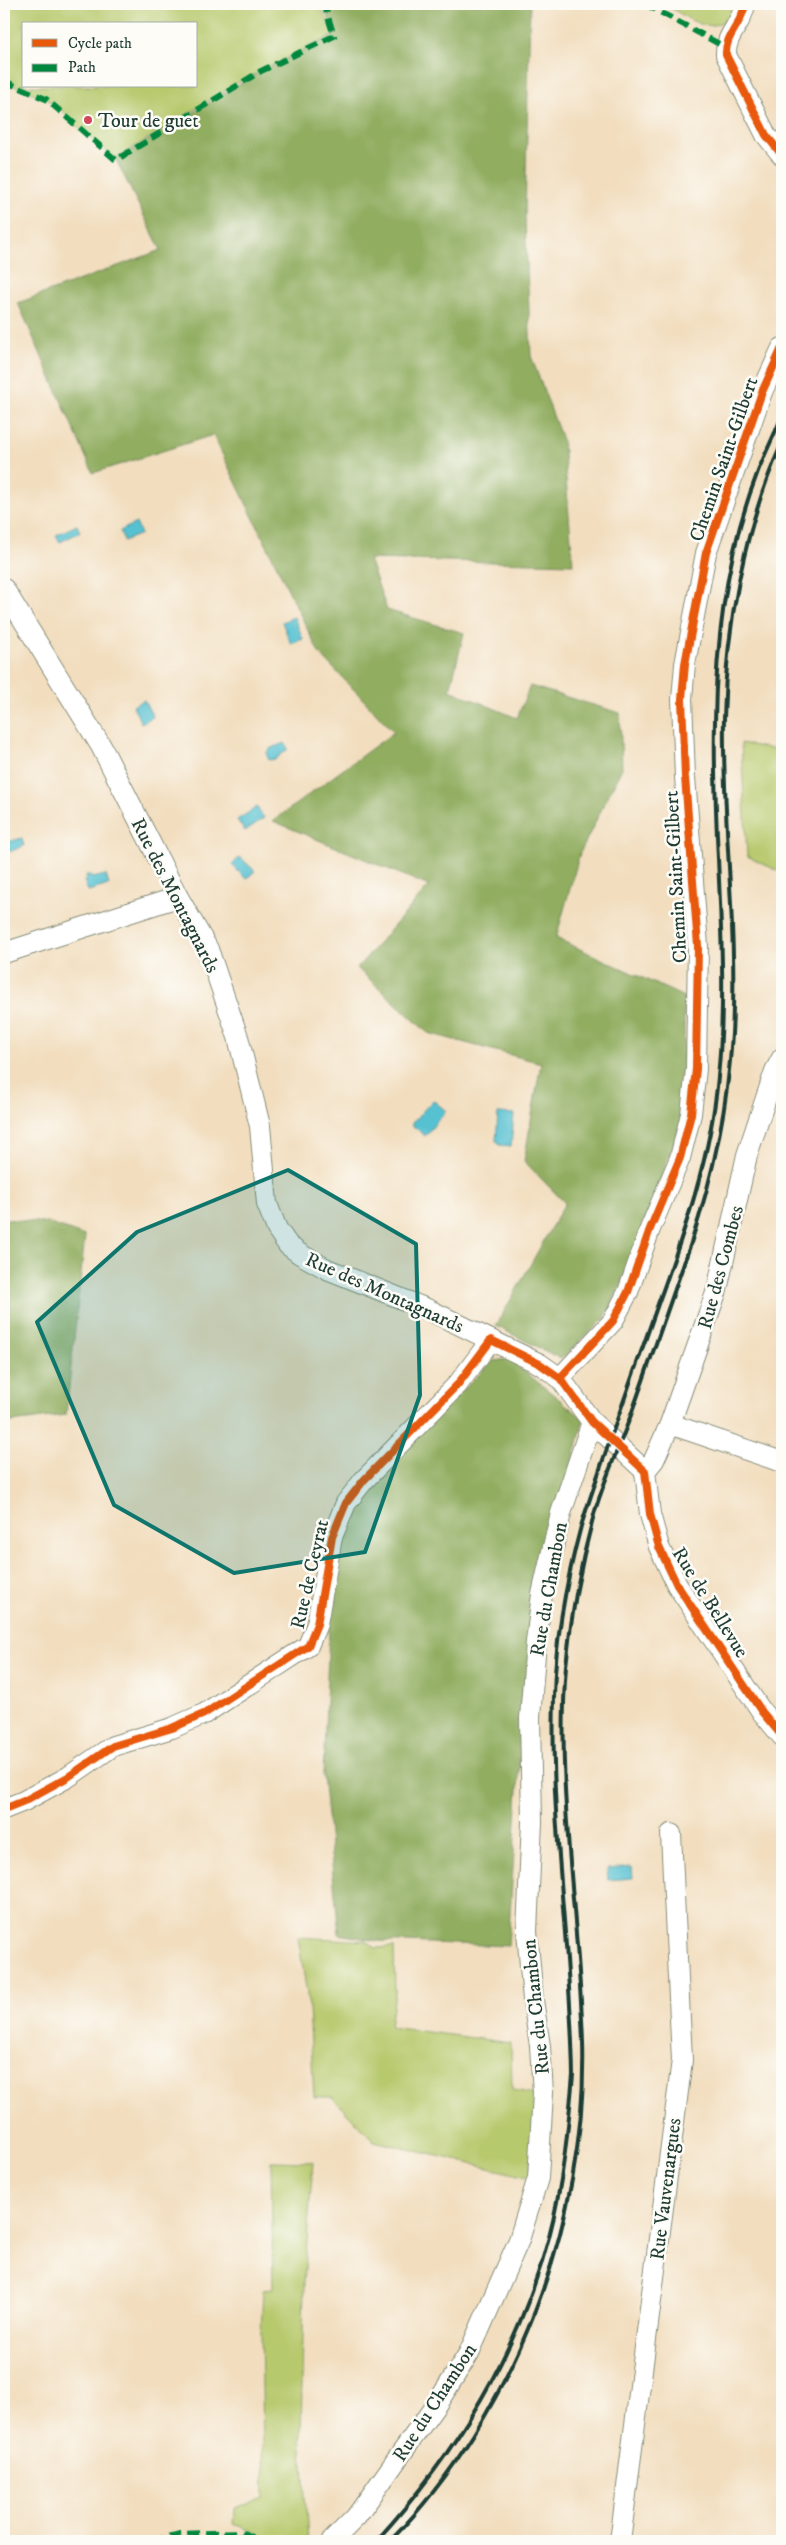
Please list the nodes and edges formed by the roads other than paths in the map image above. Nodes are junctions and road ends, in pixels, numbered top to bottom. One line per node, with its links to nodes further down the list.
1 (745, 4): 2 (street)
2 (782, 155)
3 (781, 353): 9 (street, Chemin Saint-Gilbert)
4 (4, 589): 5 (street, Rue des Montagnards)
5 (178, 897): 6 (street); 8 (street, Rue des Montagnards)
6 (4, 953)
7 (782, 1058): 11 (street, Rue des Combes)
8 (491, 1340): 9 (street, Rue des Montagnards); 15 (street, Rue de Ceyrat)
9 (560, 1378): 10 (street, Rue des Montagnards)
10 (592, 1422): 13 (street, Rue des Montagnards); 17 (street, Rue du Chambon)
11 (670, 1424): 12 (street); 13 (street, Rue des Combes)
12 (782, 1462)
13 (645, 1471): 14 (street, Rue de Bellevue)
14 (782, 1736)
15 (4, 1808)
16 (671, 1834): 18 (street, Rue Vauvenargues)
17 (332, 2541)
18 (620, 2541)

